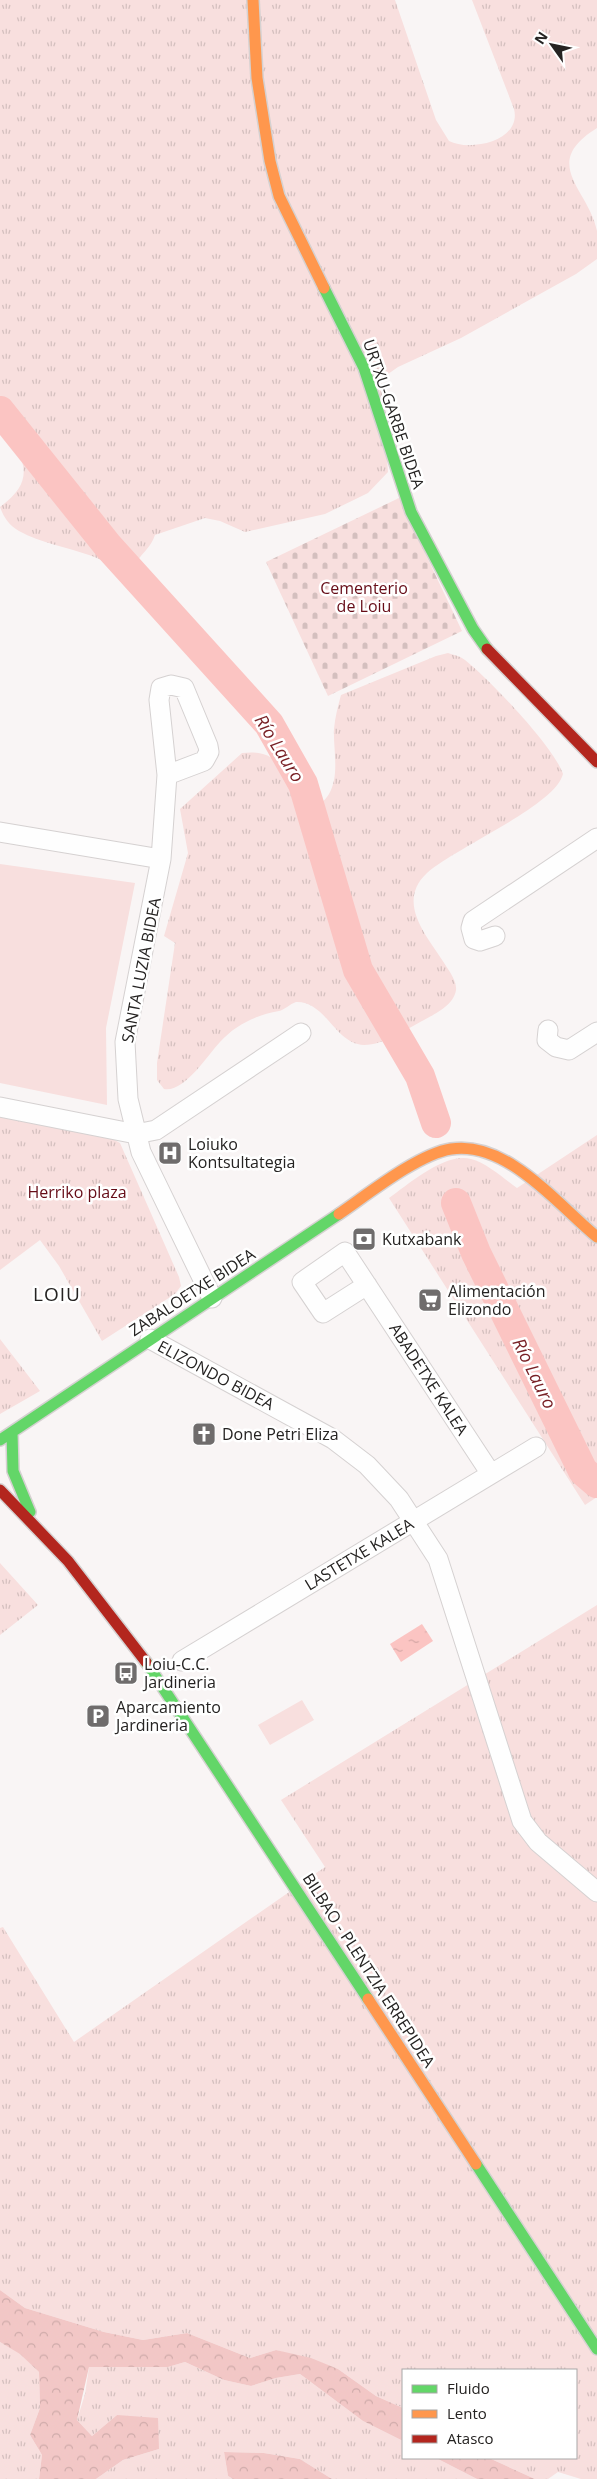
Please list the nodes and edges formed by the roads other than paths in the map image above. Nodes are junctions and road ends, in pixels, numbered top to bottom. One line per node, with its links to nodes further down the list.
1 (253, 0): 2 (main road, URTXU-GARBE BIDEA)
2 (597, 762)
3 (167, 775): 6 (street, SANTA LUZIA BIDEA)
4 (0, 832): 6 (street)
5 (597, 838): 7 (street)
6 (161, 858): 12 (street, SANTA LUZIA BIDEA)
7 (495, 936)
8 (548, 1030): 9 (street)
9 (597, 1032)
10 (300, 1033): 12 (street)
11 (0, 1107): 12 (street)
12 (136, 1134): 15 (street, SANTA LUZIA BIDEA)
13 (597, 1237): 15 (main road, ZABALOETXE BIDEA)
14 (367, 1285): 20 (street, ABADETXE KALEA)
15 (212, 1298): 16 (main road, ZABALOETXE BIDEA)
16 (150, 1339): 17 (main road, ZABALOETXE BIDEA); 22 (street, ELIZONDO BIDEA)
17 (10, 1431): 18 (main road, ZABALOETXE BIDEA); 23 (main road)
18 (0, 1440)
19 (536, 1447): 20 (street, LASTETXE KALEA)
20 (491, 1474): 22 (street, LASTETXE KALEA)
21 (0, 1490): 23 (main road, BILBAO - PLENTZIA ERREPIDEA)
22 (413, 1521): 24 (street, LASTETXE KALEA); 25 (street, ELIZONDO BIDEA)
23 (35, 1525): 26 (main road, BILBAO - PLENTZIA ERREPIDEA)
24 (182, 1661)
25 (597, 1892)
26 (597, 2350)

